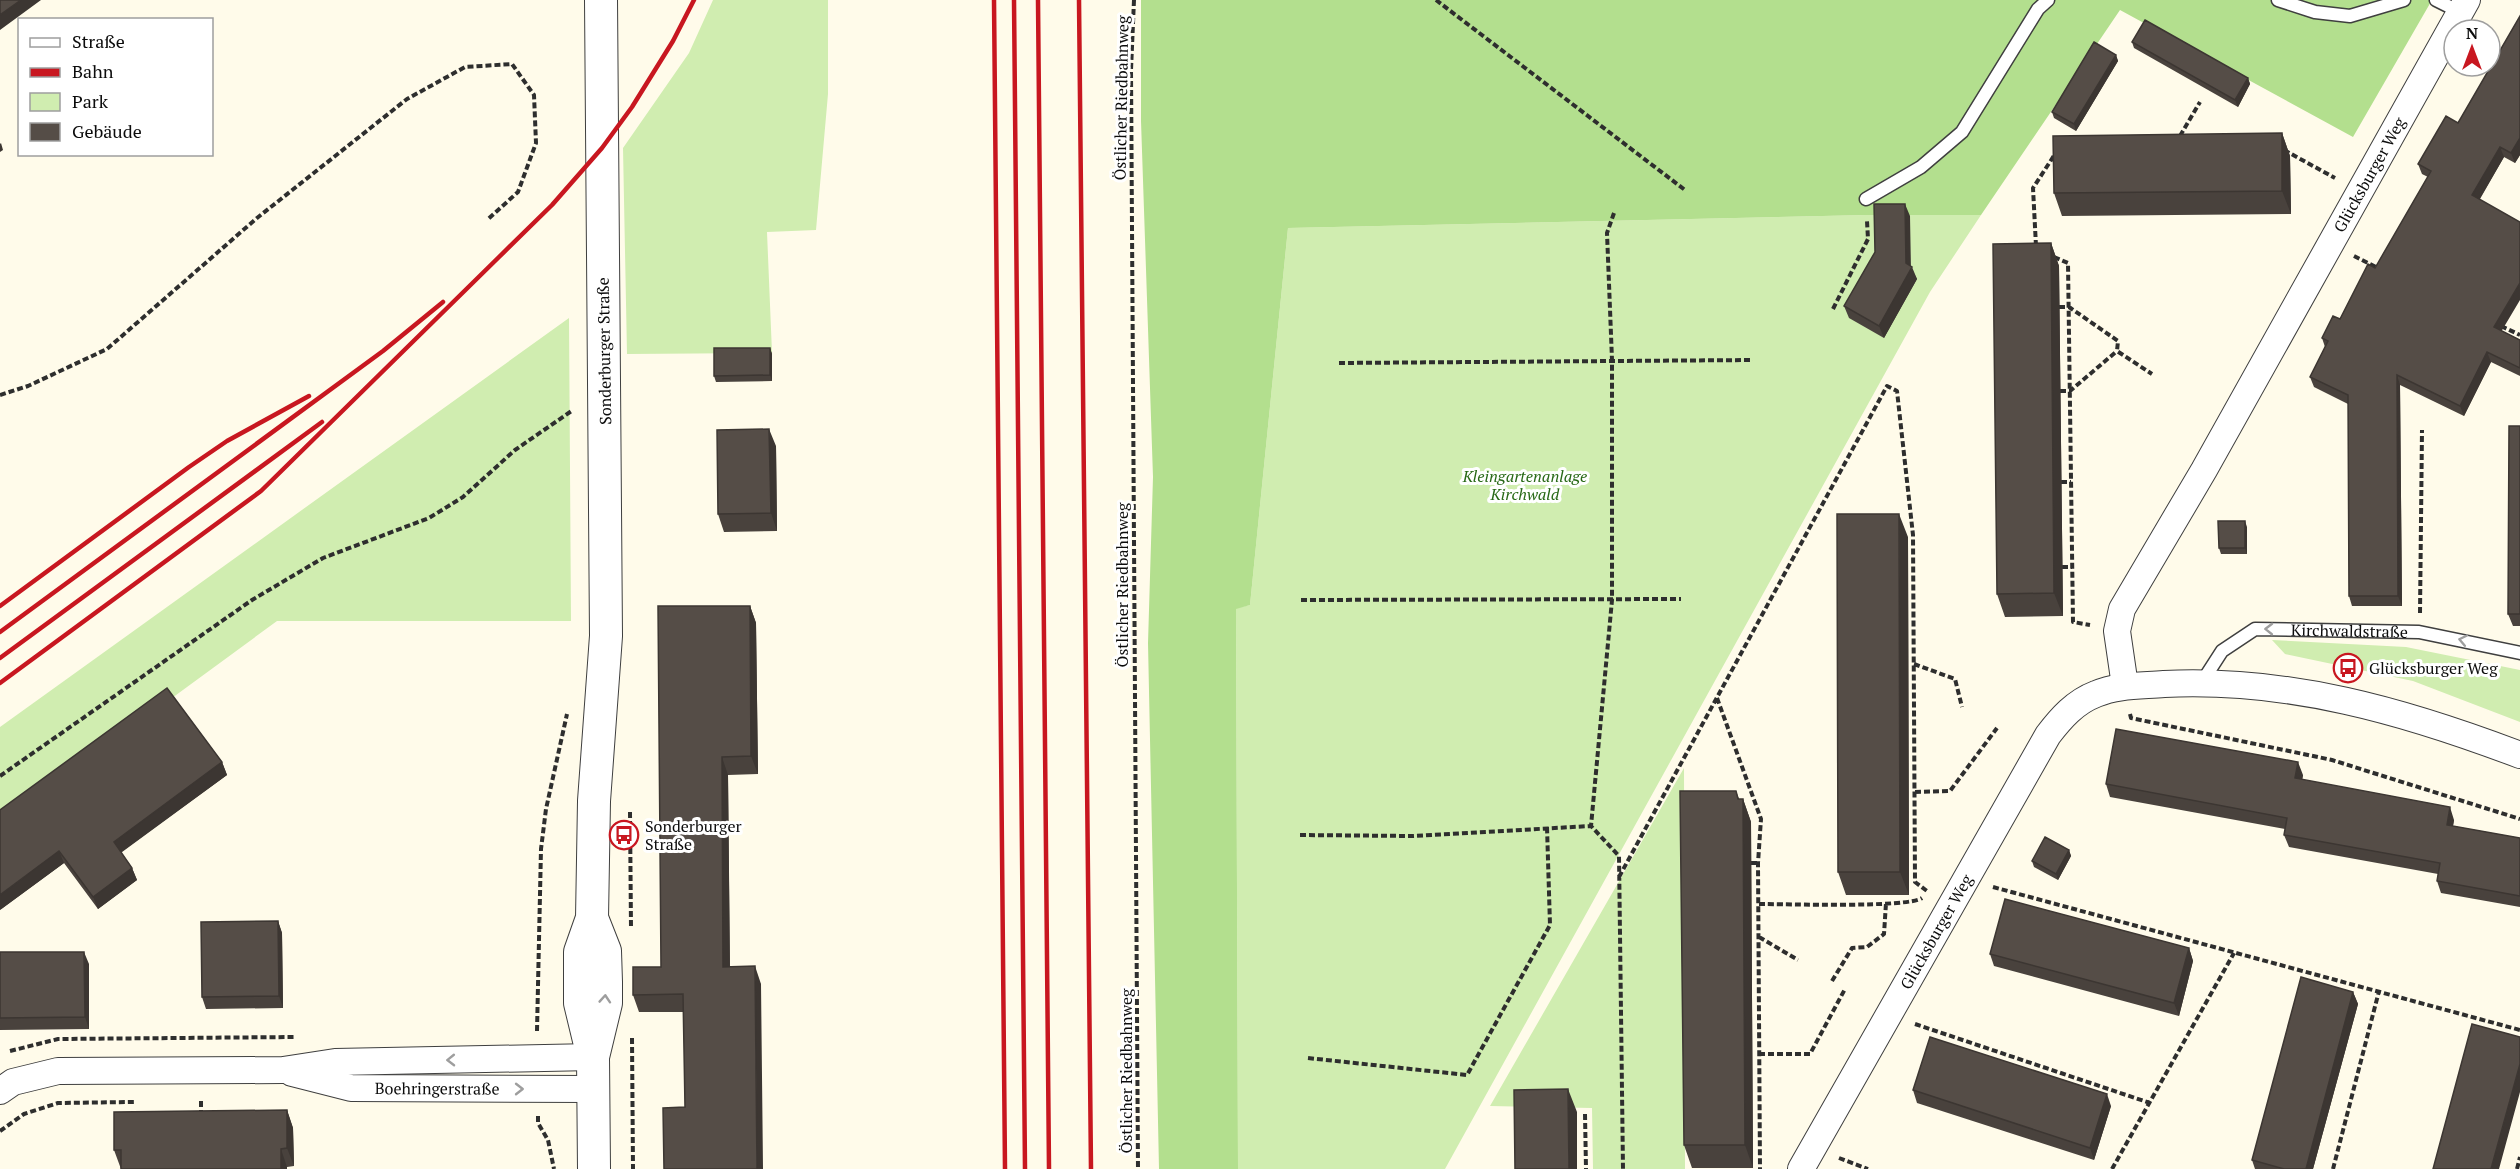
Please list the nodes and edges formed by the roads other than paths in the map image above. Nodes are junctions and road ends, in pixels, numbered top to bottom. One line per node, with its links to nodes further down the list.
1 (601, 0): 12 (street, Sonderburger Straße)
2 (2048, 0): 7 (lane)
3 (2278, 0): 4 (lane)
4 (2404, 0)
5 (2436, 0): 6 (lane)
6 (2464, 6): 10 (street, Glücksburger Weg)
7 (1866, 199)
8 (2520, 653): 9 (lane, Kirchwaldstraße, one-way to 9)
9 (2202, 682): 10 (street); 11 (street)
10 (2126, 686): 17 (street, Glücksburger Weg)
11 (2520, 755)
12 (593, 1056): 13 (street, Boehringerstraße, one-way to 13); 14 (street, Sonderburger Straße)
13 (283, 1070): 14 (street, Boehringerstraße, one-way to 14); 15 (street, Boehringerstraße)
14 (593, 1089): 16 (street, Sonderburger Straße)
15 (0, 1091)
16 (594, 1169)
17 (1801, 1169)

